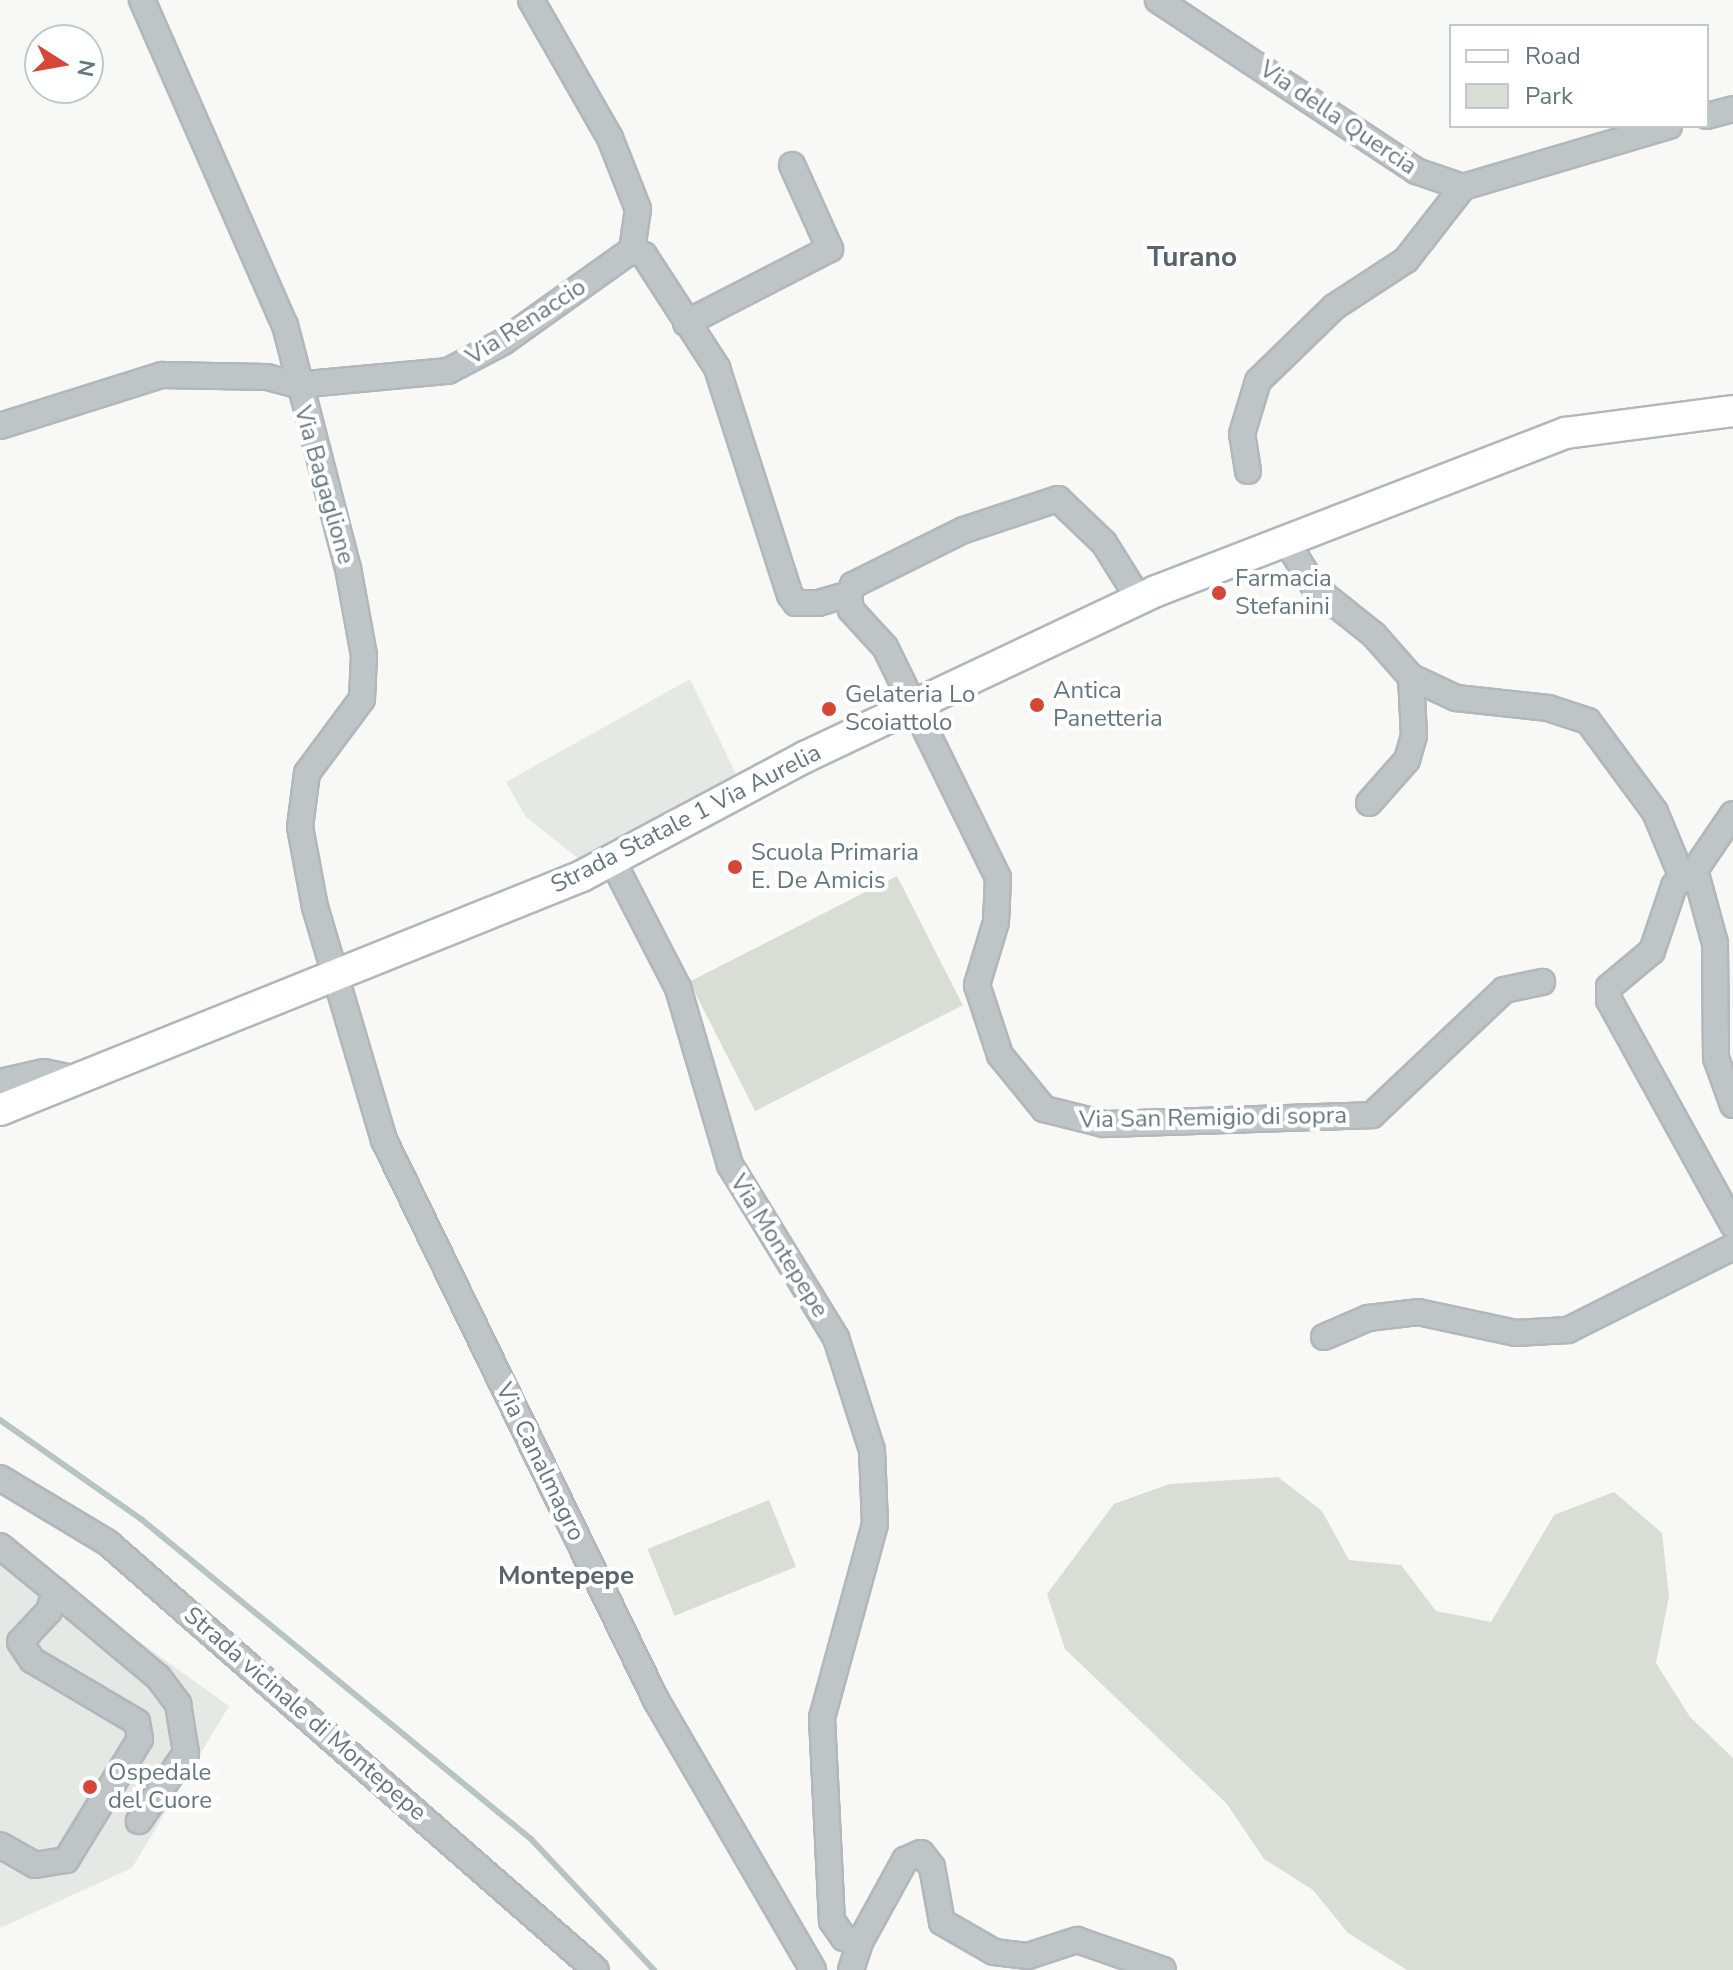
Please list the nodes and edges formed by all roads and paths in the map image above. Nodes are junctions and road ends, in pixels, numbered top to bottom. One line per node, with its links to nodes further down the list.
1 (142, 0): 11 (street, Via Bagaglione)
2 (531, 0): 9 (street)
3 (1158, 0): 8 (street, Via della Quercia)
4 (1733, 109): 5 (street)
5 (1709, 115)
6 (1662, 128): 8 (street)
7 (792, 165): 10 (street)
8 (1463, 187): 14 (street)
9 (632, 250): 10 (street); 11 (street, Via Renaccio)
10 (686, 323): 16 (street)
11 (296, 385): 13 (street, Via Renaccio); 24 (street, Via Bagaglione)
12 (1733, 411): 15 (main road, Strada Statale 1 Via Aurelia)
13 (0, 426)
14 (1248, 471)
15 (1288, 544): 17 (main road, Strada Statale 1 Via Aurelia); 18 (street)
16 (849, 594): 17 (street); 19 (street, Via San Remigio di sopra)
17 (1139, 599): 19 (main road, Strada Statale 1 Via Aurelia)
18 (1411, 677): 20 (street); 23 (street)
19 (910, 706): 22 (main road, Strada Statale 1 Via Aurelia); 25 (street, Via San Remigio di sopra)
20 (1369, 803)
21 (1733, 814): 23 (street)
22 (612, 860): 24 (main road, Strada Statale 1 Via Aurelia); 38 (street, Via Montepepe)
23 (1689, 874): 28 (street); 30 (street)
24 (335, 977): 26 (main road, Strada Statale 1 Via Aurelia); 40 (street, Via Canalmagro)
25 (1542, 982)
26 (72, 1078): 27 (street); 29 (main road, Strada Statale 1 Via Aurelia)
27 (0, 1082)
28 (1733, 1105)
29 (0, 1110)
30 (1733, 1225)
31 (1733, 1247): 32 (street)
32 (1324, 1337)
33 (0, 1478): 39 (street, Strada vicinale di Montepepe)
34 (0, 1546): 35 (street)
35 (55, 1591): 36 (street); 37 (street)
36 (139, 1821)
37 (0, 1845)
38 (860, 1942): 41 (street); 42 (street)
39 (596, 1970)
40 (813, 1970)
41 (851, 1970)
42 (1163, 1970)

